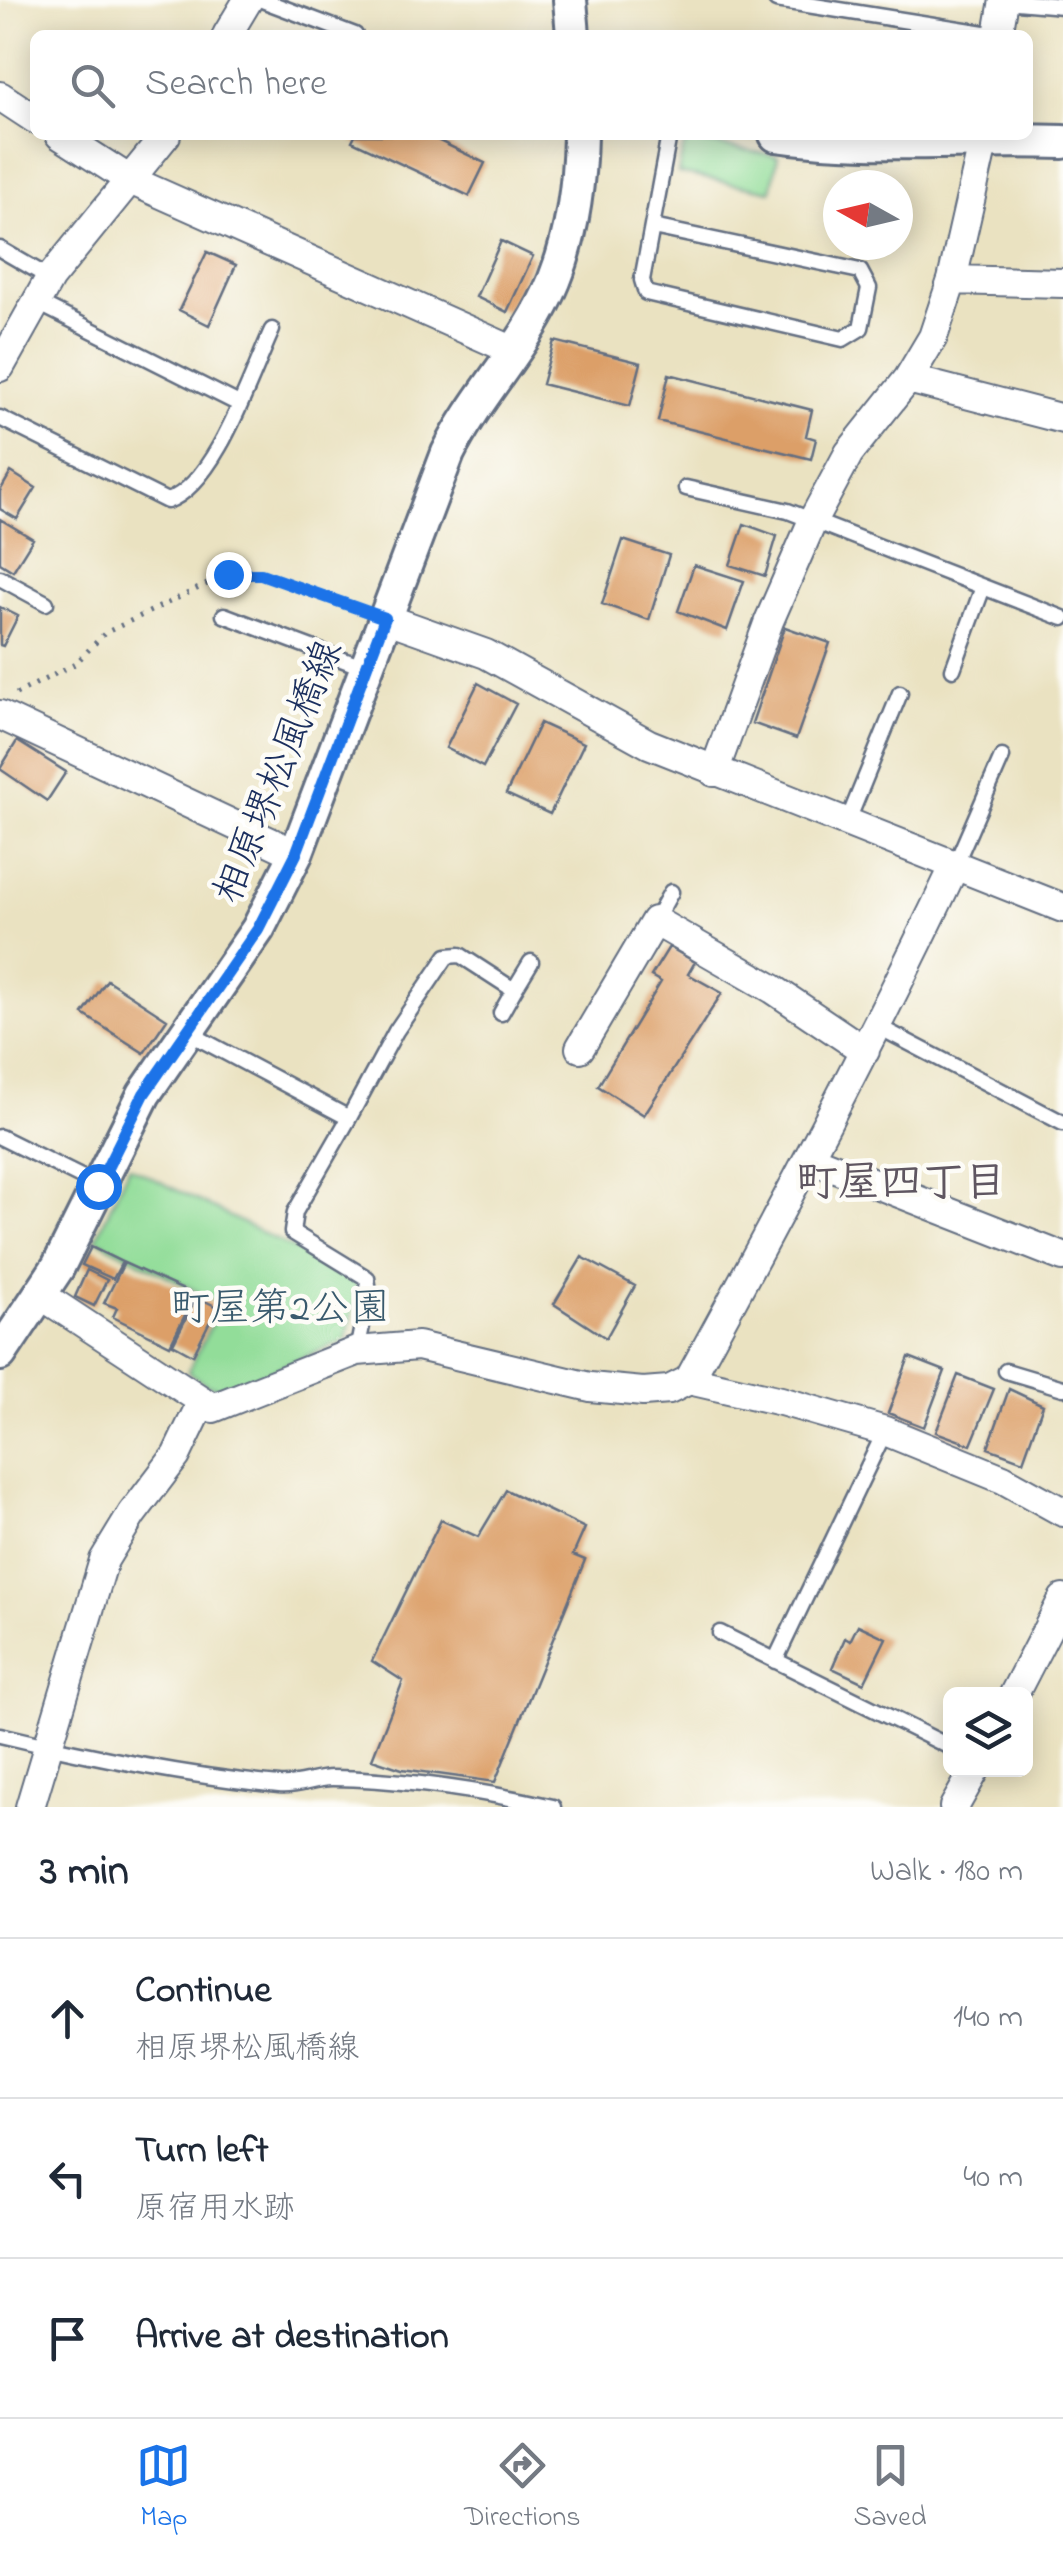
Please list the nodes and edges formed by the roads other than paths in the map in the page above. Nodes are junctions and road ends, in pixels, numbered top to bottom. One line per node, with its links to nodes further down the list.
1 (248, 0): 7 (street)
2 (262, 0): 8 (lane)
3 (570, 0): 9 (street)
4 (776, 0): 10 (lane)
5 (1004, 1): 6 (lane); 11 (street)
6 (1063, 6)
7 (230, 30)
8 (342, 30)
9 (573, 30)
10 (965, 30)
11 (998, 30)
12 (0, 96): 13 (street)
13 (30, 116)
14 (68, 140): 23 (street)
15 (162, 140): 23 (street)
16 (576, 140): 30 (street, 相原堺松風橋線)
17 (668, 140): 24 (lane)
18 (810, 140): 19 (street)
19 (907, 140)
20 (983, 140): 26 (street)
21 (1031, 140): 22 (street)
22 (1063, 142)
23 (130, 180): 28 (street); 30 (street)
24 (654, 227): 24 (lane)
25 (0, 249): 28 (lane)
26 (952, 280): 27 (street); 32 (street)
27 (1063, 284)
28 (44, 290): 31 (street); 33 (lane)
29 (272, 330): 33 (lane)
30 (512, 350): 42 (street, 相原堺松風橋線)
31 (0, 367)
32 (908, 379): 35 (street); 37 (street)
33 (238, 404): 34 (lane)
34 (0, 418)
35 (1063, 419)
36 (686, 488): 37 (lane)
37 (813, 520): 39 (lane); 49 (street)
38 (0, 578): 40 (lane)
39 (983, 587): 43 (lane); 45 (lane)
40 (46, 603)
41 (224, 615): 44 (lane)
42 (385, 618): 44 (street, 相原堺松風橋線); 49 (street)
43 (1063, 618)
44 (365, 668): 51 (street, 相原堺松風橋線)
45 (953, 670)
46 (900, 693): 50 (lane)
47 (3, 708): 51 (street)
48 (1002, 756): 52 (lane)
49 (714, 772): 50 (street)
50 (848, 823): 52 (street)
51 (296, 854): 59 (street, 相原堺松風橋線)
52 (956, 863): 54 (street); 60 (street)
53 (671, 892): 55 (lane)
54 (1063, 907)
55 (655, 922): 60 (street); 61 (street)
56 (531, 962): 57 (lane)
57 (514, 990): 58 (lane); 62 (lane)
58 (502, 1013)
59 (188, 1032): 62 (lane); 66 (street, 相原堺松風橋線)
60 (872, 1039): 63 (lane); 65 (street)
61 (580, 1048)
62 (349, 1118): 69 (lane)
63 (1063, 1123)
64 (0, 1137): 66 (lane)
65 (810, 1158): 67 (street); 72 (street)
66 (98, 1186): 68 (street, 相原堺松風橋線)
67 (1063, 1257)
68 (41, 1296): 70 (street, 相原堺松風橋線); 74 (street)
69 (356, 1352): 72 (street); 74 (street)
70 (0, 1354)
71 (1006, 1371): 73 (lane)
72 (688, 1380): 75 (street)
73 (1063, 1388)
74 (201, 1404): 83 (street)
75 (884, 1431): 76 (street); 79 (lane)
76 (1063, 1512)
77 (1063, 1599): 80 (street)
78 (720, 1632): 79 (lane)
79 (775, 1661): 82 (lane)
80 (1018, 1687)
81 (0, 1735): 83 (lane)
82 (943, 1744)
83 (48, 1746): 85 (lane); 86 (street)
84 (971, 1777): 87 (street)
85 (545, 1806)
86 (30, 1807)
87 (954, 1807)

